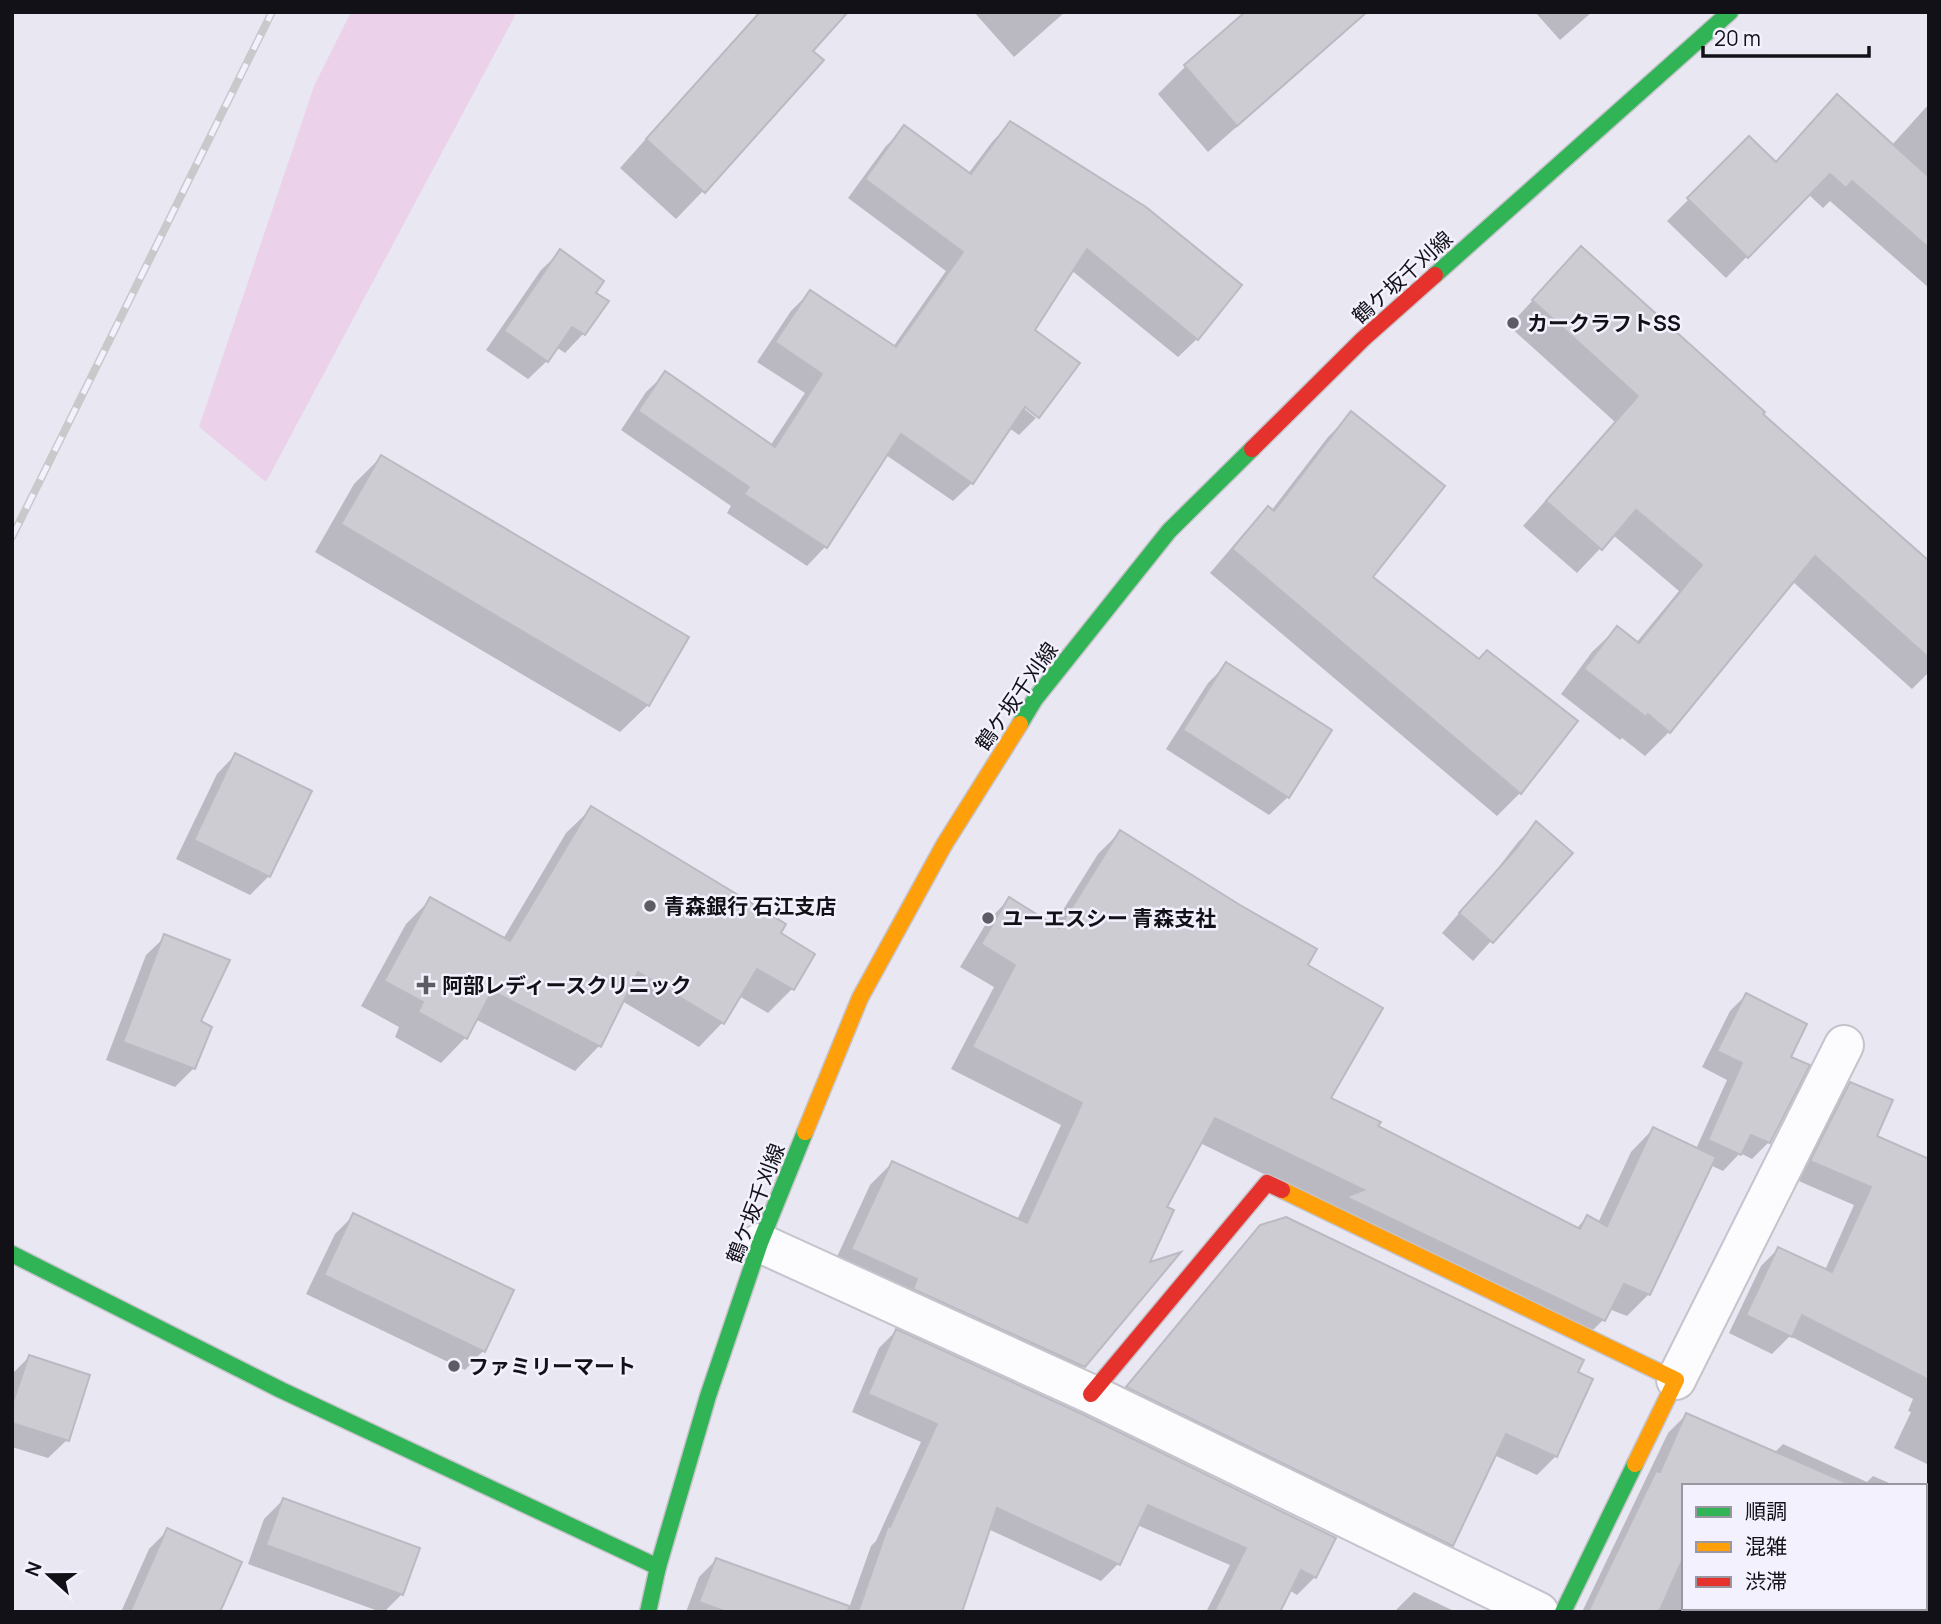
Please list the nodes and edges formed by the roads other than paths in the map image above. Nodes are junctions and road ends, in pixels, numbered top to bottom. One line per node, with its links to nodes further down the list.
1 (1730, 12): 3 (main road, 鶴ケ坂千刈線)
2 (1843, 1045): 5 (street)
3 (760, 1242): 6 (street); 7 (main road, 鶴ケ坂千刈線)
4 (12, 1254): 7 (main road)
5 (1676, 1380): 6 (main road); 10 (main road)
6 (1090, 1394): 9 (street)
7 (658, 1567): 8 (main road, 鶴ケ坂千刈線)
8 (648, 1612)
9 (1539, 1612)
10 (1563, 1612)

